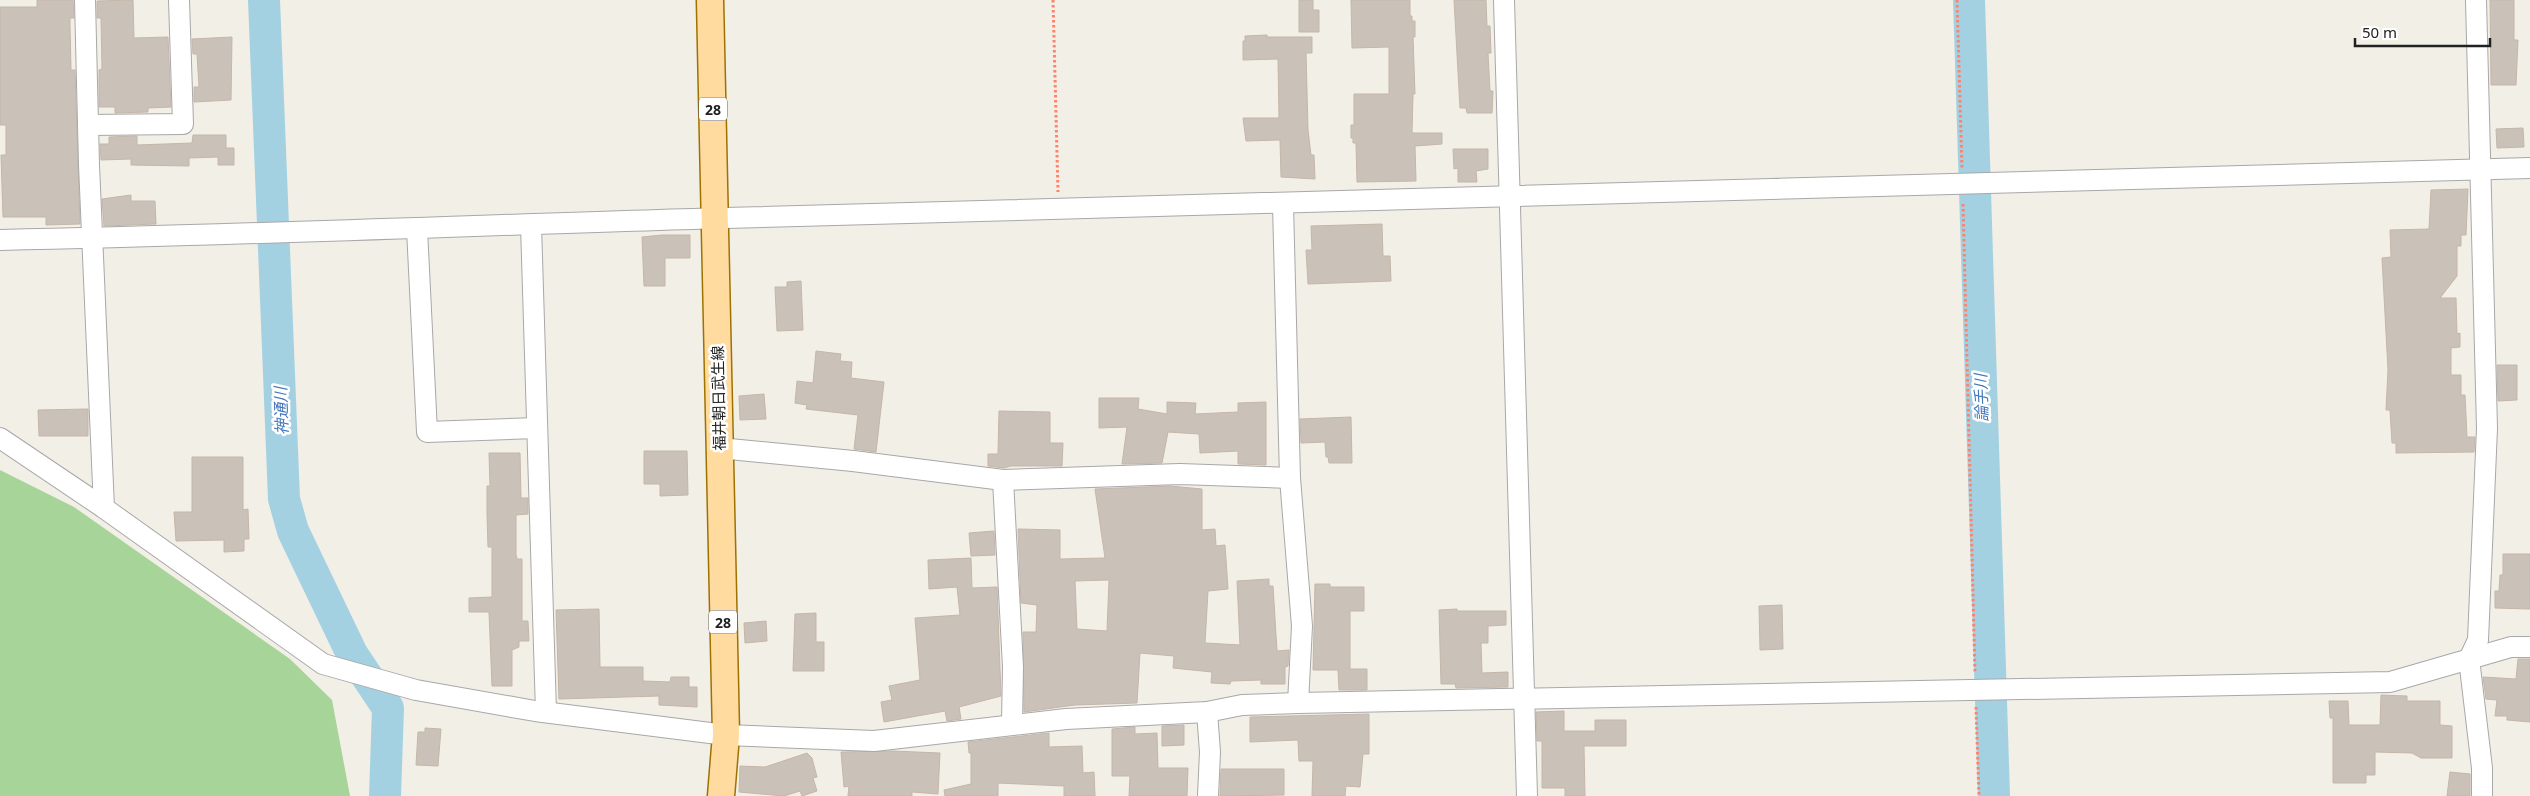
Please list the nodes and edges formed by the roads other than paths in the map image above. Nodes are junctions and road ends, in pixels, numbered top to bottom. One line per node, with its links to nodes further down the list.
1 (85, 0): 6 (street)
2 (179, 0): 6 (street)
3 (710, 0): 11 (main road, 福井朝日武生線 / 28)
4 (1504, 0): 9 (street)
5 (2476, 0): 8 (street)
6 (88, 125): 14 (street)
7 (2530, 168): 8 (street)
8 (2481, 170): 9 (street); 23 (street)
9 (1509, 200): 10 (street); 24 (street)
10 (1283, 206): 11 (street); 19 (street)
11 (716, 219): 12 (street); 18 (main road, 福井朝日武生線 / 28)
12 (531, 225): 13 (street); 16 (street)
13 (417, 229): 14 (street); 16 (street)
14 (94, 238): 15 (street); 21 (street)
15 (0, 240)
16 (537, 428): 26 (street)
17 (0, 438): 21 (street)
18 (719, 448): 20 (street); 29 (main road, 福井朝日武生線 / 28)
19 (1290, 478): 20 (street); 25 (street)
20 (1003, 480): 28 (street)
21 (104, 508): 26 (street)
22 (2530, 647): 23 (street)
23 (2469, 659): 24 (street); 33 (street)
24 (1525, 699): 25 (street); 32 (street)
25 (1298, 703): 27 (street)
26 (546, 712): 29 (street)
27 (1207, 712): 28 (street); 31 (street)
28 (1012, 724): 29 (street)
29 (726, 736): 30 (main road, 福井朝日武生線 / 28)
30 (721, 796)
31 (1208, 796)
32 (1527, 796)
33 (2482, 796)

